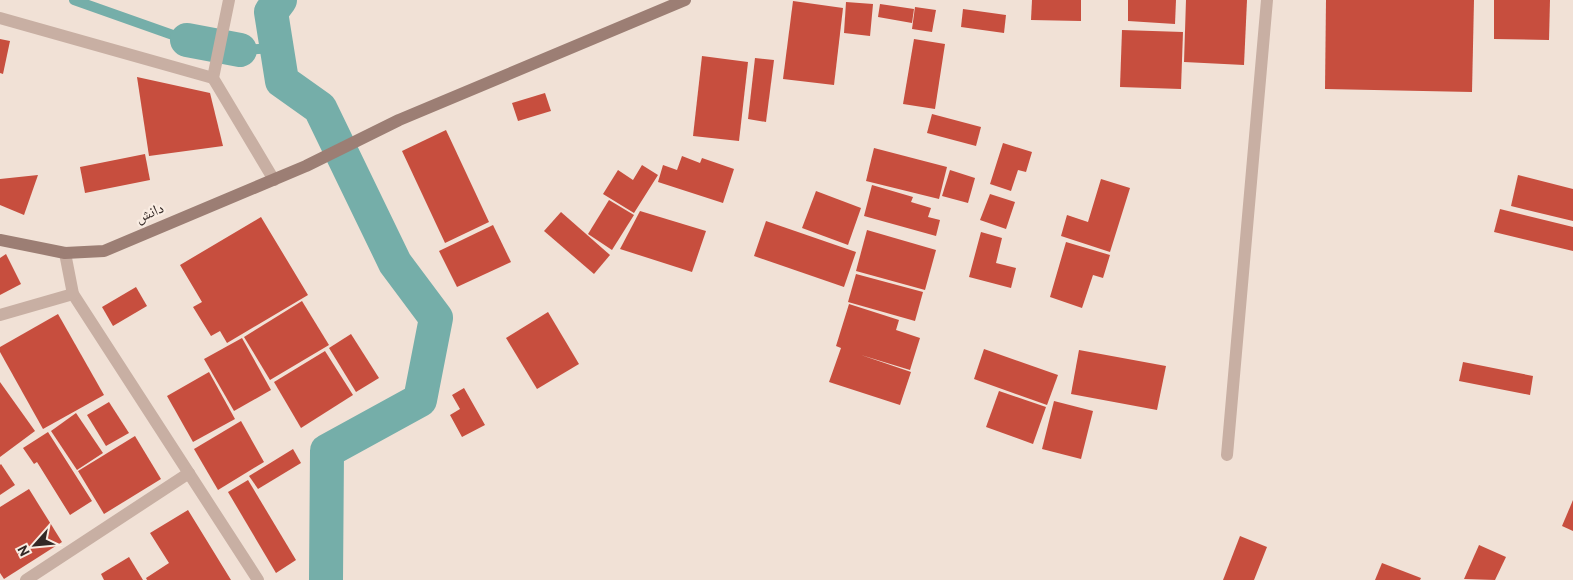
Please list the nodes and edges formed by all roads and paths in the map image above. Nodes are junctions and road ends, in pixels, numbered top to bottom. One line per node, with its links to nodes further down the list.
1 (229, 0): 5 (street)
2 (685, 0): 6 (main road, دانش)
3 (1267, 0): 11 (street)
4 (0, 18): 5 (street)
5 (213, 78): 6 (street)
6 (274, 180): 8 (main road, دانش)
7 (0, 240): 8 (main road, دانش)
8 (65, 253): 9 (street)
9 (73, 294): 10 (street); 12 (street)
10 (0, 315)
11 (1227, 455)
12 (189, 473): 13 (street); 14 (street)
13 (26, 580)
14 (258, 580)

